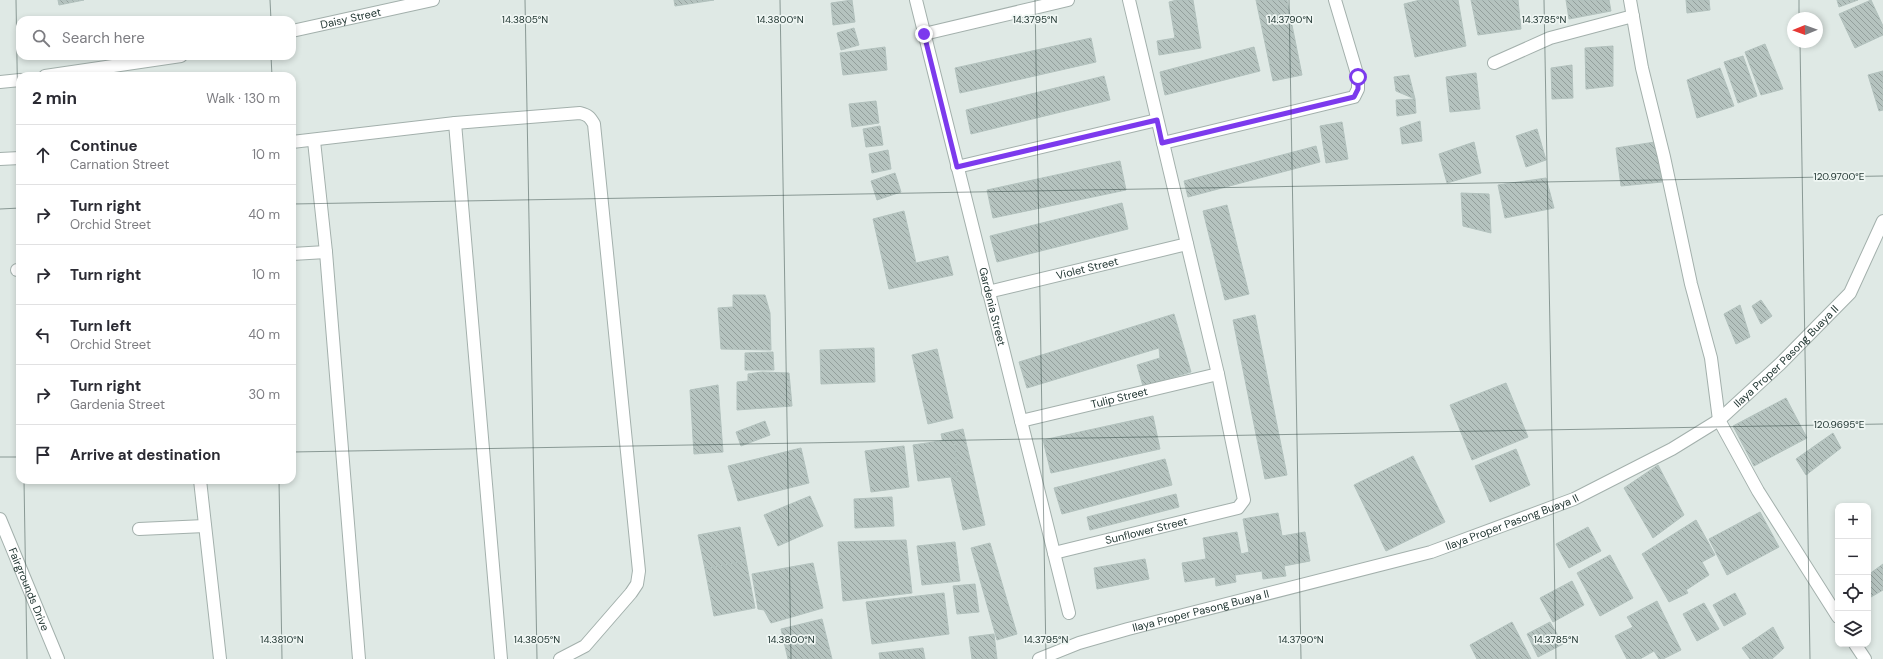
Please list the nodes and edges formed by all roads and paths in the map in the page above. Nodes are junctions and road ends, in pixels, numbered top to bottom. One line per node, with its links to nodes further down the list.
1 (433, 0): 8 (street, Daisy Street)
2 (916, 0): 9 (street, Gardenia Street)
3 (1068, 0): 9 (street)
4 (1129, 0): 15 (street)
5 (1334, 0): 19 (street)
6 (1630, 0): 7 (street)
7 (1633, 16): 11 (street); 29 (street)
8 (296, 30)
9 (924, 34): 22 (street, Gardenia Street)
10 (154, 60): 12 (street)
11 (1494, 63)
12 (72, 72)
13 (16, 80): 14 (street)
14 (0, 82)
15 (1157, 120): 19 (street); 22 (street)
16 (455, 123): 17 (street); 42 (street); 43 (street)
17 (314, 141): 18 (street); 25 (street)
18 (296, 142)
19 (1162, 143): 24 (street)
20 (16, 158): 21 (street)
21 (0, 160)
22 (957, 167): 27 (street, Gardenia Street)
23 (1883, 221): 29 (street, Ilaya Proper Pasong Buaya II)
24 (1187, 244): 27 (street, Violet Street); 28 (street)
25 (326, 252): 26 (street); 41 (street)
26 (296, 254)
27 (988, 292): 30 (street, Gardenia Street)
28 (1218, 374): 30 (street, Tulip Street); 35 (street, Sunflower Street)
29 (1719, 420): 36 (street); 44 (street, Ilaya Proper Pasong Buaya II)
30 (1021, 421): 35 (street, Gardenia Street)
31 (200, 484): 33 (street)
32 (0, 519): 39 (street, Fairgrounds Drive)
33 (205, 526): 34 (street); 40 (street)
34 (139, 529)
35 (1054, 553): 37 (street, Gardenia Street)
36 (1835, 612)
37 (1069, 613)
38 (1857, 647): 45 (street)
39 (58, 659)
40 (220, 659)
41 (359, 659)
42 (501, 659)
43 (560, 659)
44 (1039, 659)
45 (1865, 659)

